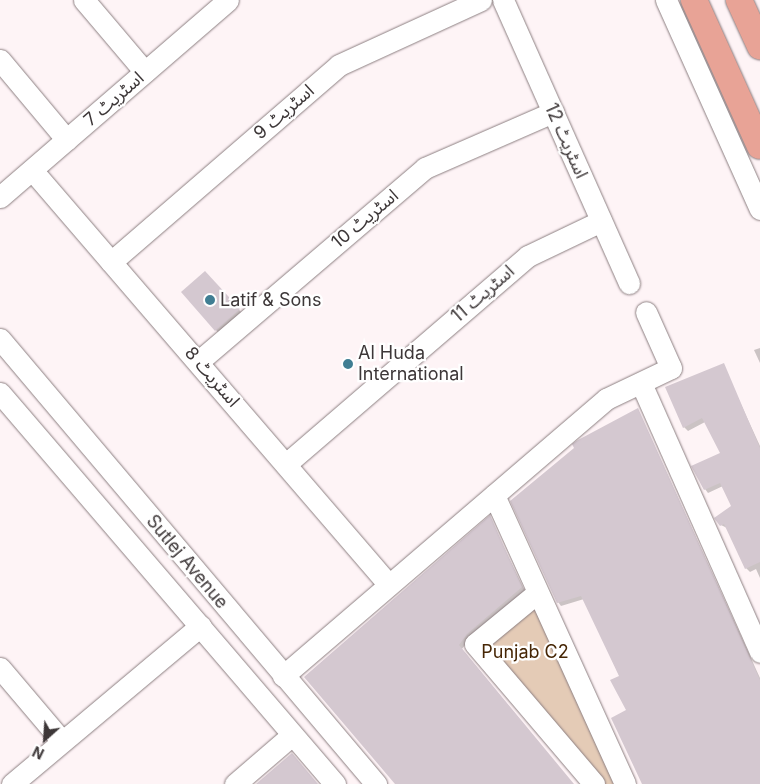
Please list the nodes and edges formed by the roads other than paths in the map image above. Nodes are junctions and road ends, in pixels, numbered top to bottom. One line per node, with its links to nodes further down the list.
1 (84, 0): 10 (street)
2 (481, 0): 18 (street, اسٹریٹ 9)
3 (503, 0): 11 (street, اسٹریٹ 12)
4 (666, 0): 16 (street)
5 (694, 0): 13 (main road)
6 (739, 0): 8 (main road)
7 (213, 4): 10 (street, اسٹریٹ 7)
8 (760, 46)
9 (0, 60): 12 (street)
10 (145, 72): 12 (street, اسٹریٹ 7)
11 (553, 112): 17 (street, اسٹریٹ 12); 22 (street, اسٹریٹ 10)
12 (67, 140): 14 (street, اسٹریٹ 7)
13 (760, 146)
14 (32, 170): 15 (street, اسٹریٹ 7); 18 (street, اسٹریٹ 8)
15 (0, 197)
16 (760, 209)
17 (602, 221): 19 (street, اسٹریٹ 12); 26 (street, اسٹریٹ 11)
18 (111, 262): 22 (street, اسٹریٹ 8)
19 (629, 283)
20 (646, 312): 24 (street)
21 (0, 339): 23 (street, Sutlej Avenue)
22 (199, 361): 26 (street, اسٹریٹ 8)
23 (27, 372): 25 (street); 33 (street, Sutlej Avenue)
24 (640, 383): 27 (street); 31 (street)
25 (0, 392): 30 (street, Sutlej Avenue)
26 (286, 464): 28 (street, اسٹریٹ 8)
27 (494, 495): 28 (street); 29 (street)
28 (389, 585): 33 (street)
29 (538, 593): 40 (street); 41 (street)
30 (200, 626): 34 (street, Sutlej Avenue); 35 (street)
31 (760, 652)
32 (0, 668): 35 (street)
33 (283, 676): 39 (street, Sutlej Avenue)
34 (292, 734): 37 (street); 38 (street, Sutlej Avenue)
35 (62, 741): 36 (street)
36 (12, 784)
37 (235, 784)
38 (335, 784)
39 (376, 784)
40 (594, 784)
41 (625, 784)

